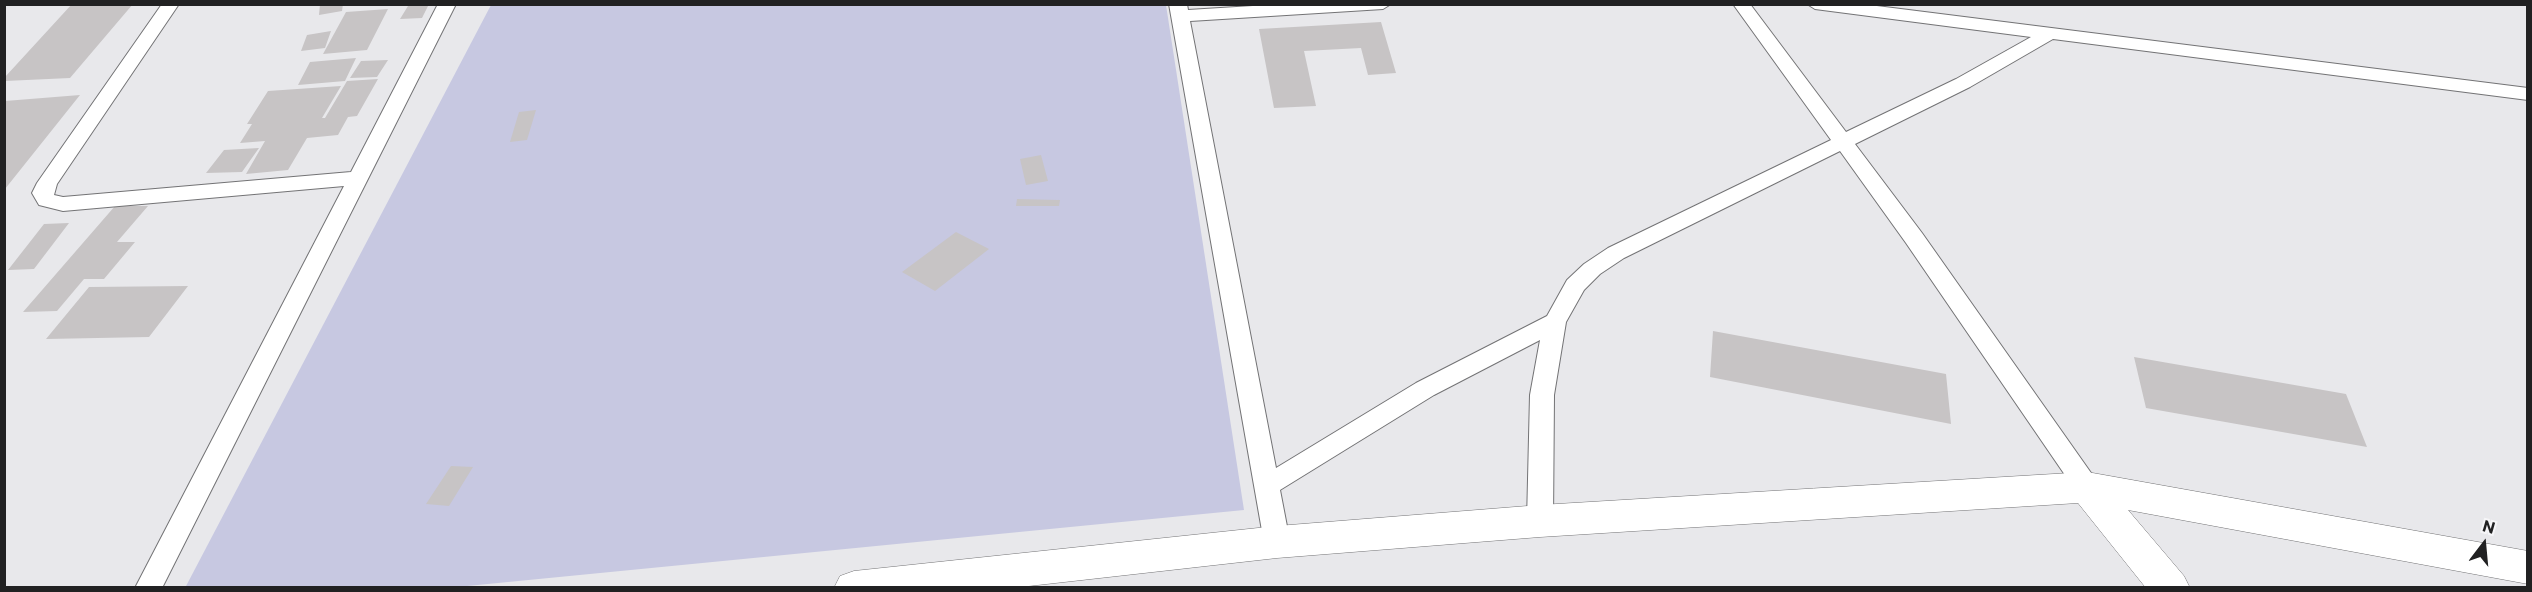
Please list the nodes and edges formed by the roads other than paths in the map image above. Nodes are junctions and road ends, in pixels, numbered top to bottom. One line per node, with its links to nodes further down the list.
1 (171, 4): 10 (lane)
2 (447, 4): 10 (lane)
3 (1383, 4): 6 (lane)
4 (1741, 4): 9 (lane)
5 (1815, 4): 7 (lane)
6 (1179, 10): 12 (lane)
7 (2049, 34): 8 (lane); 9 (lane)
8 (2528, 94)
9 (1843, 142): 11 (lane); 13 (lane)
10 (358, 178): 17 (lane)
11 (1555, 322): 12 (lane); 14 (lane)
12 (1267, 486): 15 (lane)
13 (2087, 487): 14 (street); 16 (street); 19 (street)
14 (1540, 521): 15 (street)
15 (1276, 542): 18 (street)
16 (2528, 568)
17 (148, 588)
18 (854, 588)
19 (2170, 588)

